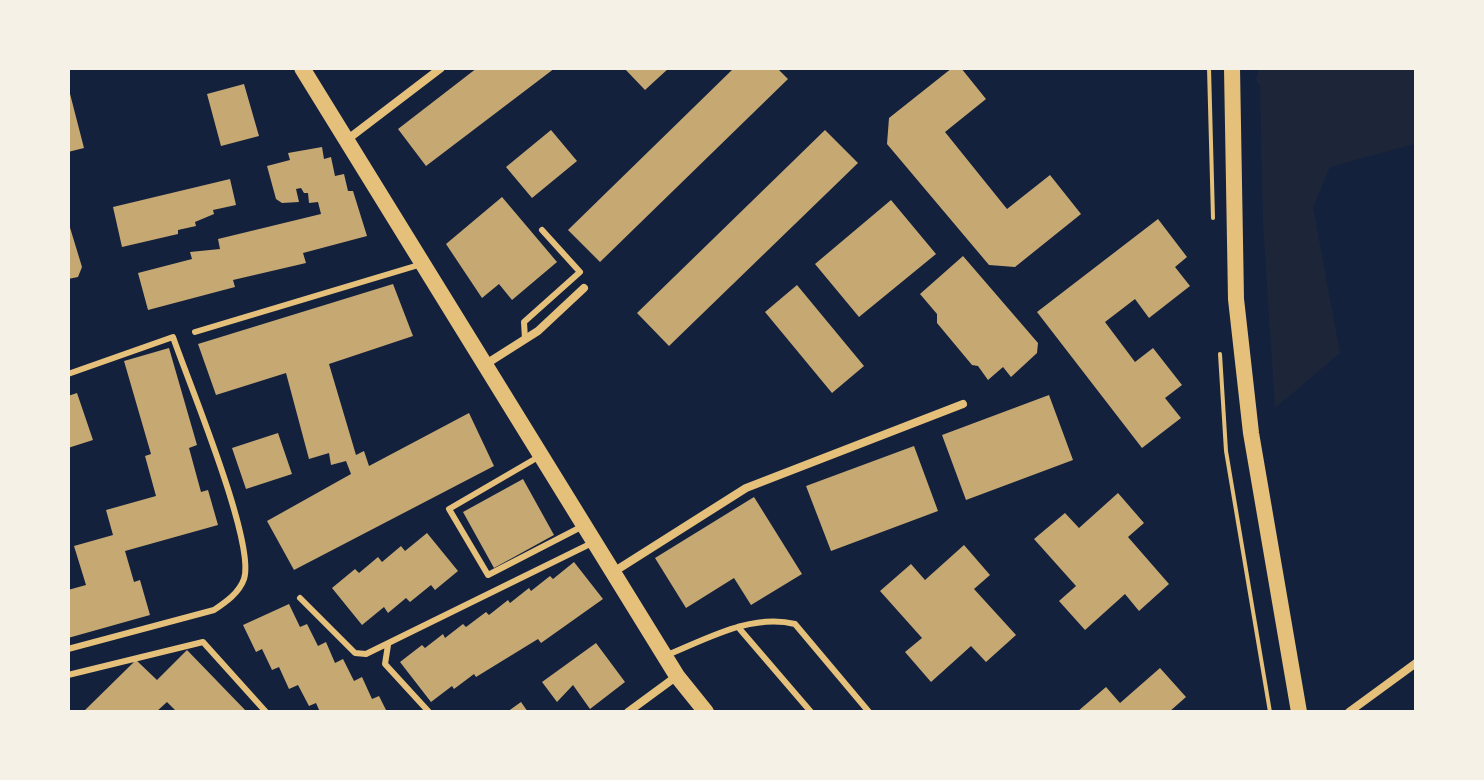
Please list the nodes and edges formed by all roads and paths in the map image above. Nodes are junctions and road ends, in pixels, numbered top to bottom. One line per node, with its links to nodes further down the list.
1 (302, 68): 4 (main road)
2 (441, 68): 4 (street)
3 (1232, 68): 31 (main road)
4 (348, 139): 6 (main road)
5 (542, 230): 9 (lane)
6 (422, 264): 8 (lane); 10 (main road)
7 (584, 288): 9 (street)
8 (195, 332)
9 (525, 339): 10 (street)
10 (486, 364): 13 (main road)
11 (68, 374): 20 (lane)
12 (963, 404): 16 (street)
13 (544, 454): 14 (main road); 14 (lane)
14 (587, 524): 15 (main road)
15 (596, 541): 16 (main road); 19 (lane)
16 (615, 571): 21 (main road)
17 (300, 598): 19 (lane)
18 (738, 627): 21 (lane); 29 (lane); 30 (lane)
19 (388, 645): 26 (lane)
20 (68, 649)
21 (665, 656): 24 (main road)
22 (1416, 663): 32 (street)
23 (68, 675): 25 (lane)
24 (677, 676): 27 (street); 28 (main road)
25 (266, 712)
26 (429, 712)
27 (628, 712)
28 (706, 712)
29 (811, 712)
30 (869, 712)
31 (1299, 712)
32 (1349, 712)

